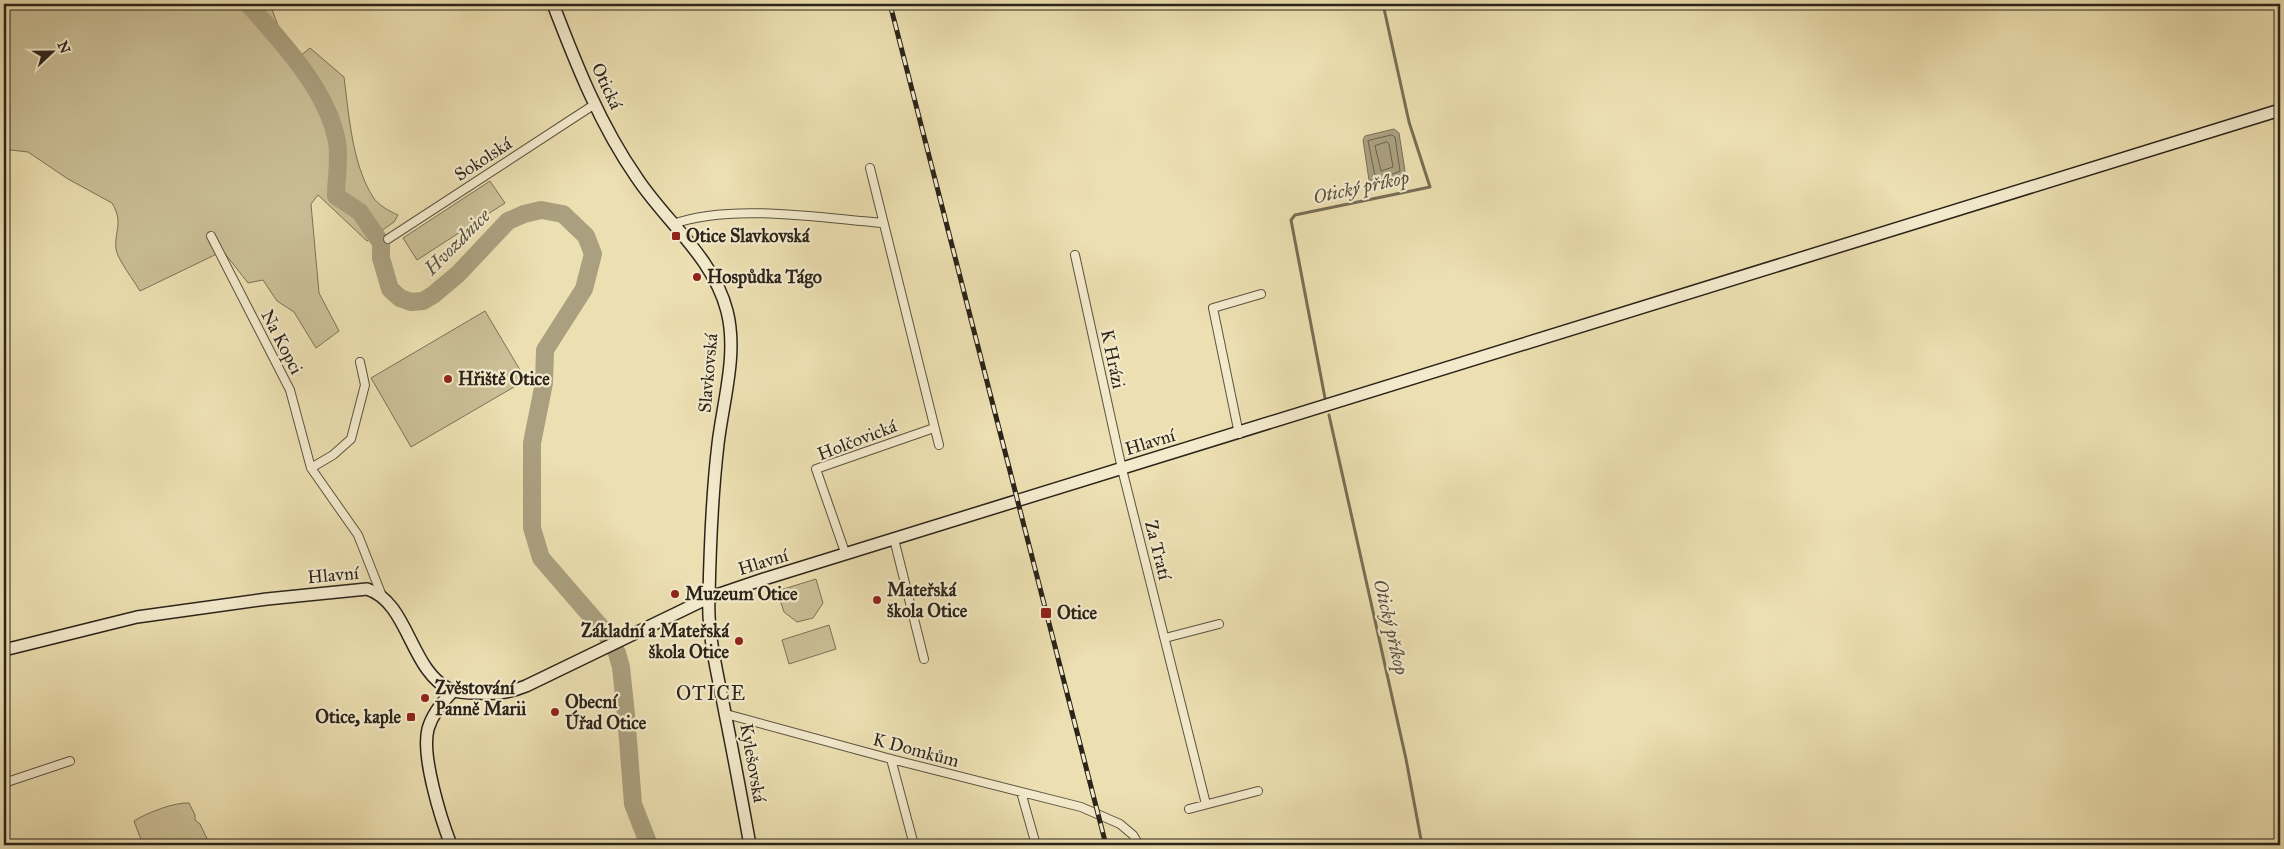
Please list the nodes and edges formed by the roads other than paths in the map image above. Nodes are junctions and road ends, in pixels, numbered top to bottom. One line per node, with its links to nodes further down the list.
1 (553, 4): 2 (main road, Otická)
2 (595, 104): 5 (main road, Otická); 9 (street, Sokolská)
3 (2280, 110): 14 (main road, Hlavní)
4 (870, 168): 6 (street)
5 (637, 179): 7 (main road, Slavkovská)
6 (882, 223): 7 (street); 13 (street)
7 (673, 224): 21 (main road, Slavkovská)
8 (211, 236): 16 (street, Na Kopci)
9 (388, 239)
10 (1075, 255): 17 (street, K Hrázi)
11 (1261, 294): 14 (street)
12 (360, 362): 16 (street)
13 (934, 428): 15 (street); 19 (street, Holčovická)
14 (1239, 434): 17 (main road, Hlavní)
15 (939, 445)
16 (311, 468): 20 (street, Na Kopci)
17 (1122, 469): 18 (main road, Hlavní); 23 (street, Za Tratí)
18 (894, 539): 19 (main road, Hlavní); 25 (street)
19 (846, 555): 21 (main road, Hlavní)
20 (382, 596): 24 (main road, Hlavní); 26 (main road, Hlavní)
21 (708, 598): 26 (main road, Hlavní); 27 (main road, Kylešovská)
22 (1219, 624): 23 (street)
23 (1165, 638): 33 (street, Za Tratí)
24 (4, 650)
25 (924, 659)
26 (453, 691): 35 (main road)
27 (726, 714): 28 (street, K Domkům); 36 (main road, Kylešovská)
28 (891, 759): 32 (street, K Domkům); 37 (street)
29 (70, 760): 30 (street)
30 (4, 782)
31 (1258, 791): 33 (street)
32 (1021, 792): 38 (street); 39 (street, K Domkům)
33 (1206, 804): 34 (street)
34 (1189, 809)
35 (451, 845)
36 (750, 845)
37 (914, 845)
38 (1036, 845)
39 (1139, 845)

